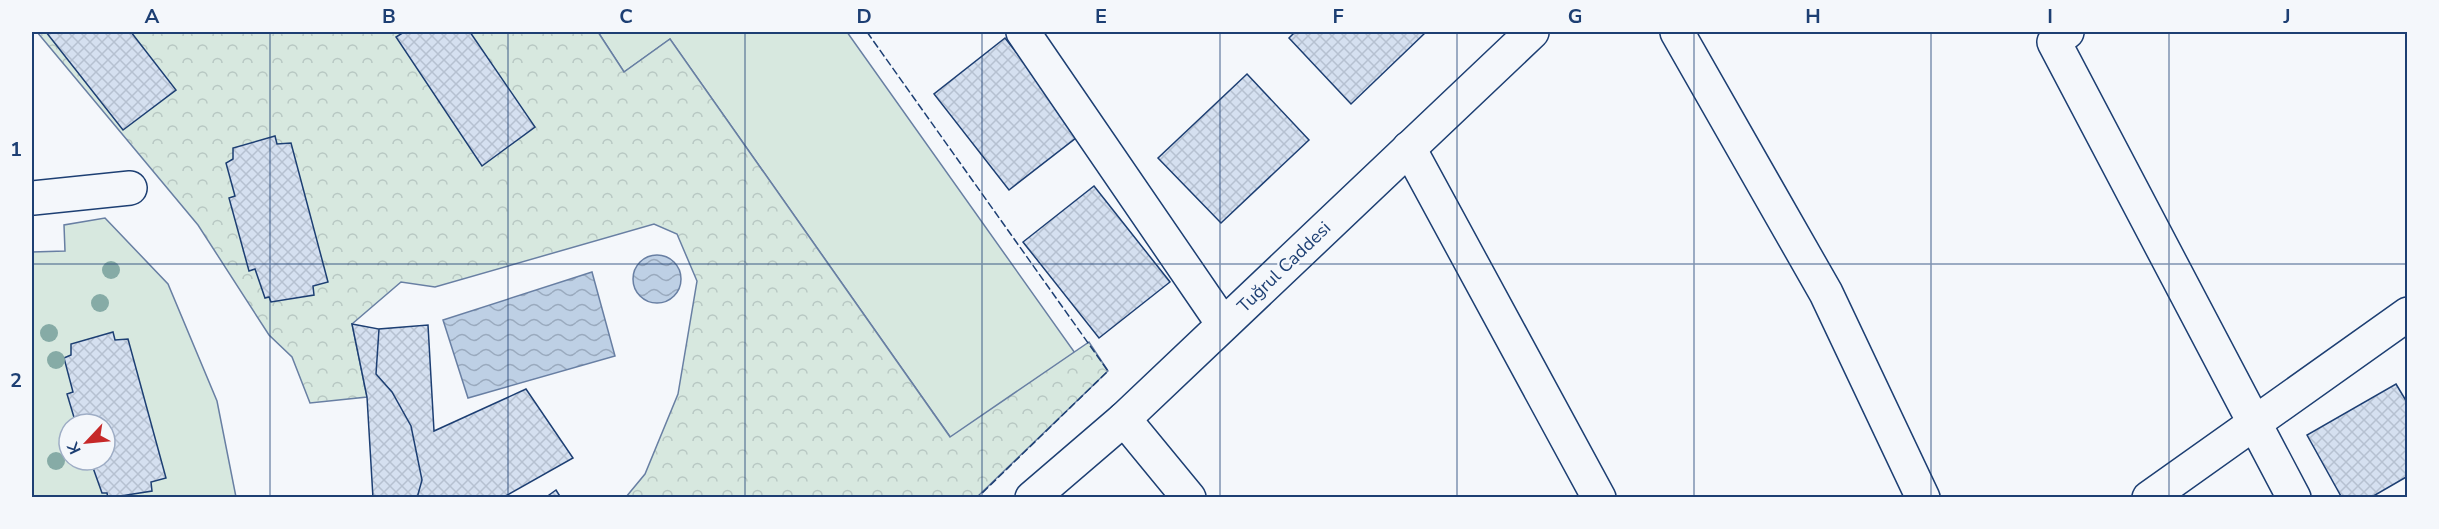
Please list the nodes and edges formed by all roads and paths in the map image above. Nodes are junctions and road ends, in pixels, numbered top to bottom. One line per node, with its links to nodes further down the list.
1 (1023, 32): 9 (street)
2 (1532, 32): 5 (street, Tuğrul Caddesi)
3 (1677, 32): 15 (street)
4 (2067, 32): 11 (street)
5 (1409, 148): 9 (street, Tuğrul Caddesi); 14 (street)
6 (130, 188): 7 (street)
7 (33, 198)
8 (2408, 314): 11 (street)
9 (1223, 324): 10 (street, Tuğrul Caddesi)
10 (1124, 419): 12 (street, Tuğrul Caddesi); 13 (street)
11 (2253, 422): 16 (street); 17 (street)
12 (1032, 498)
13 (1189, 498)
14 (1599, 498)
15 (1923, 498)
16 (2149, 498)
17 (2294, 498)

